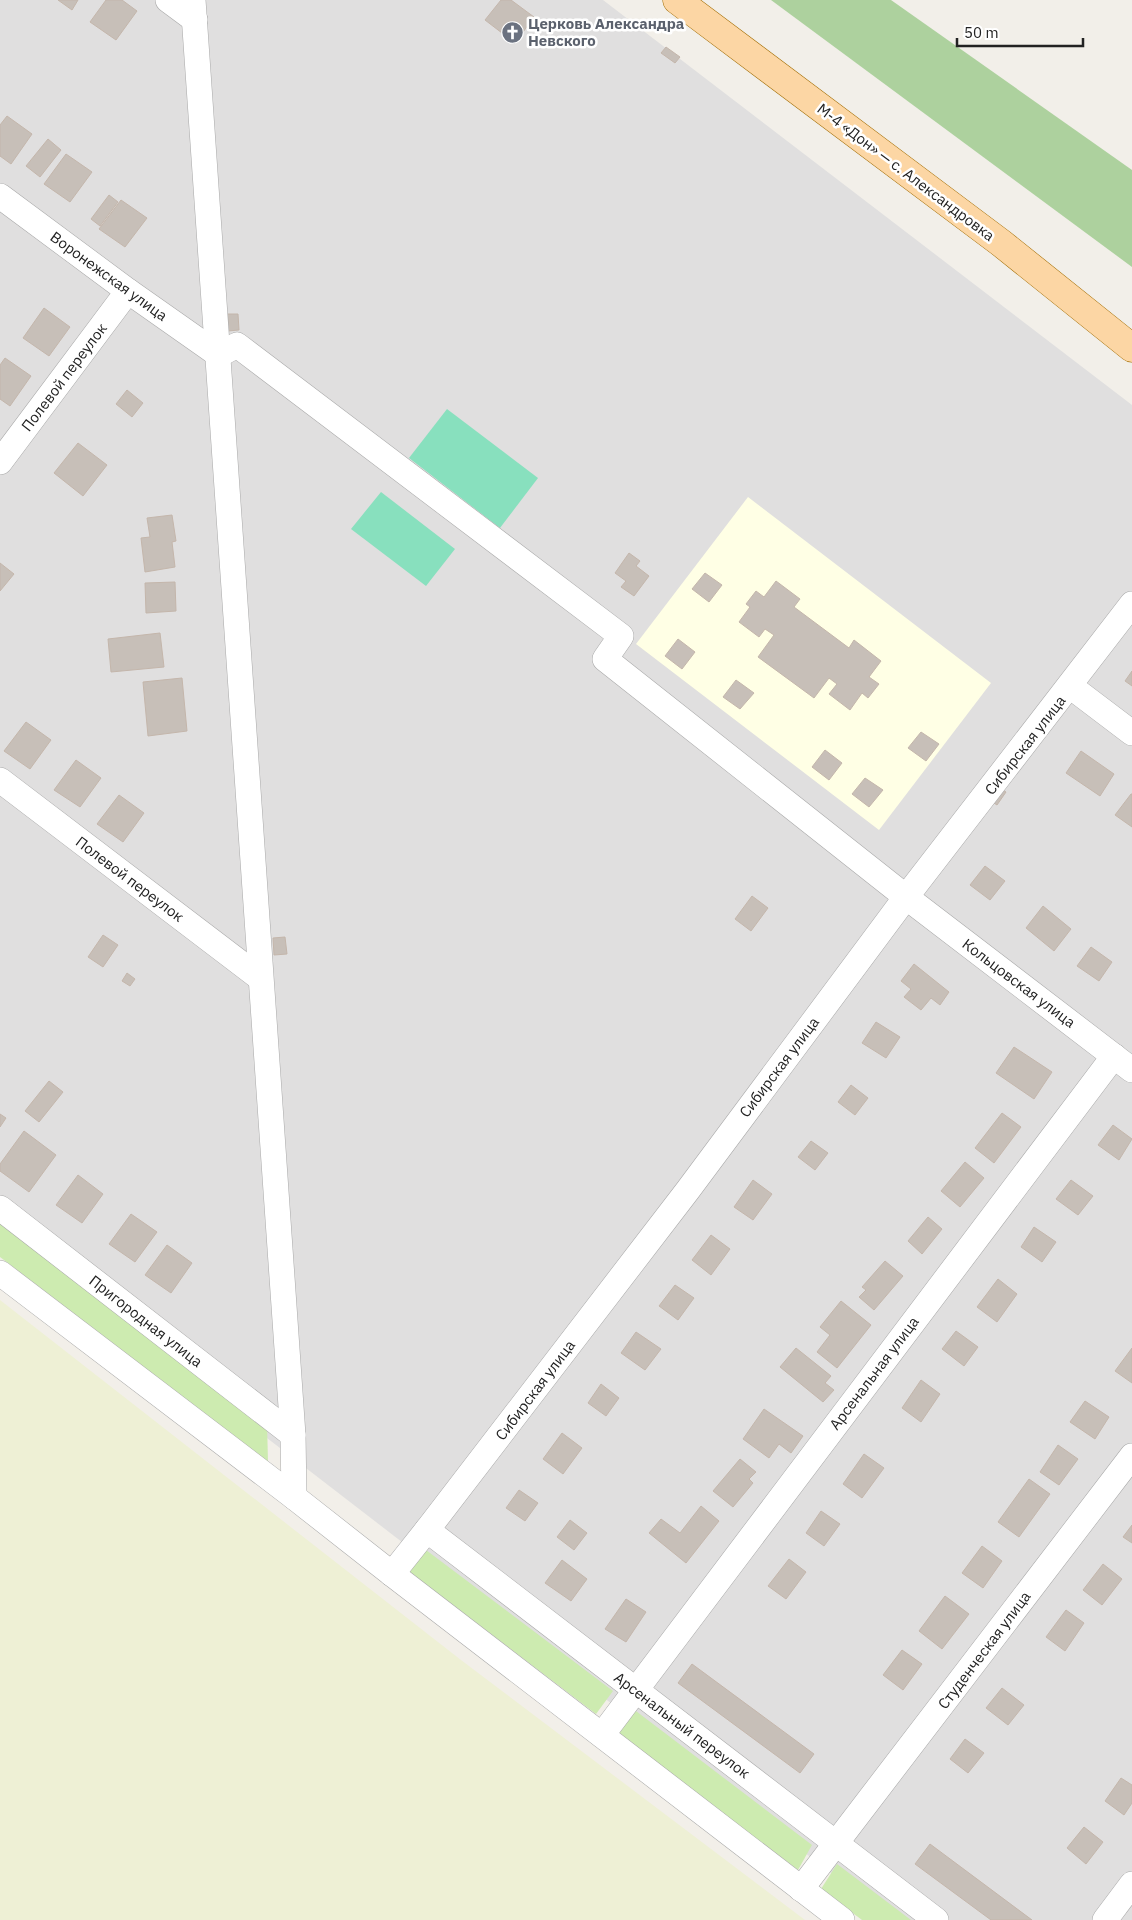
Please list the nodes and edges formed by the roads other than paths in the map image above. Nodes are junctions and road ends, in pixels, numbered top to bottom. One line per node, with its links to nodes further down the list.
1 (168, 0): 3 (street)
2 (677, 0): 6 (main road, М-4 «Дон» — с. Александровка)
3 (194, 10): 7 (street)
4 (0, 196): 5 (street, Воронежская улица)
5 (128, 291): 7 (street, Воронежская улица); 8 (street, Полевой переулок)
6 (1132, 348)
7 (219, 355): 13 (street, Кольцовская улица); 14 (street)
8 (0, 462)
9 (1132, 604): 10 (street, Сибирская улица)
10 (1070, 686): 11 (street); 13 (street, Сибирская улица)
11 (1132, 734)
12 (0, 780): 14 (street, Полевой переулок)
13 (906, 897): 15 (street, Кольцовская улица); 21 (street, Сибирская улица)
14 (260, 978): 18 (street)
15 (1123, 1063): 23 (street, Арсенальная улица)
16 (0, 1208): 18 (street, Пригородная улица)
17 (0, 1273): 20 (street)
18 (293, 1434): 20 (street)
19 (1132, 1456): 25 (street, Студенческая улица)
20 (294, 1497): 22 (street)
21 (427, 1530): 22 (street, Сибирская улица); 23 (street, Арсенальный переулок)
22 (392, 1574): 24 (street)
23 (635, 1690): 24 (street, Арсенальная улица); 25 (street, Арсенальный переулок)
24 (602, 1735): 27 (street)
25 (836, 1844): 27 (street, Студенческая улица); 29 (street, Арсенальный переулок)
26 (1132, 1884): 30 (street)
27 (801, 1889): 28 (street)
28 (842, 1920)
29 (936, 1920)
30 (1105, 1920)

